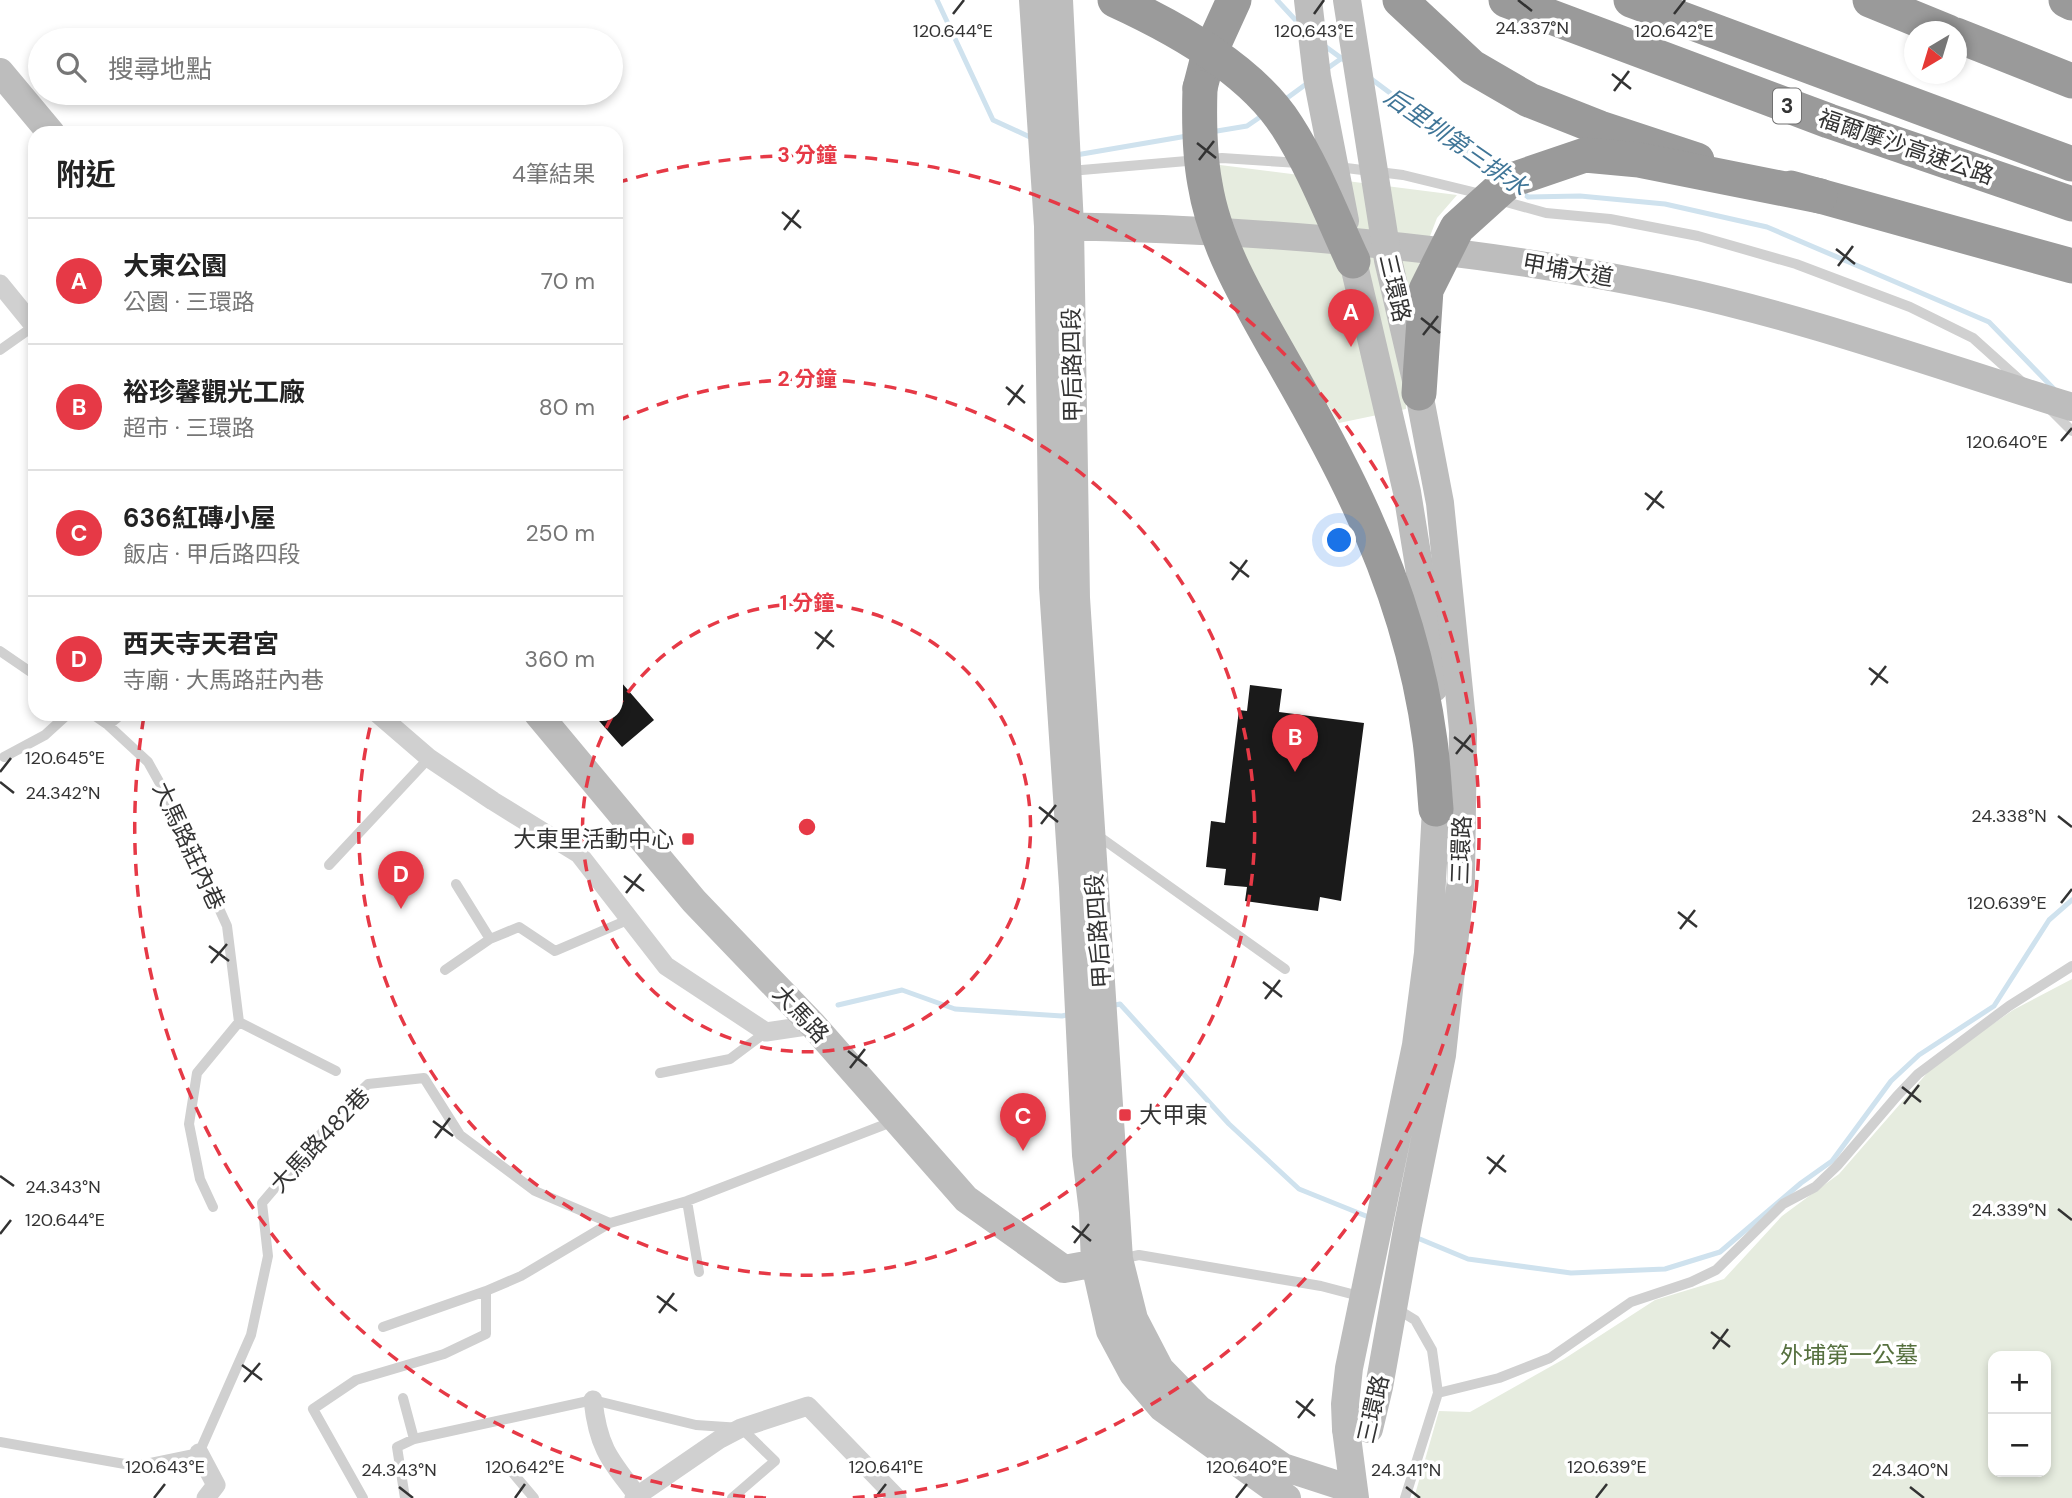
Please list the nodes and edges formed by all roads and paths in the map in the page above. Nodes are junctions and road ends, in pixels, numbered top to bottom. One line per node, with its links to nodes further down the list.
1 (1033, 0): 18 (street)
2 (1059, 0): 18 (street)
3 (1115, 0): 24 (highway, bridge)
4 (1234, 0): 43 (highway, bridge)
5 (1308, 0): 24 (street, 三環路, bridge)
6 (1347, 0): 30 (street, 三環路, bridge)
7 (1400, 0): 21 (highway, bridge)
8 (1506, 0): 22 (highway, 福爾摩沙高速公路 / 3)
9 (1631, 0): 19 (highway, 福爾摩沙高速公路 / 3)
10 (1870, 0): 13 (highway)
11 (2066, 0): 12 (highway)
12 (2072, 3)
13 (1921, 21)
14 (1967, 39): 16 (highway)
15 (0, 72): 17 (street)
16 (2072, 81)
17 (45, 126)
18 (1053, 131): 20 (street, 甲后路四段)
19 (2072, 164)
20 (1055, 170): 23 (street, 甲后路四段); 31 (lane)
21 (1820, 196): 25 (highway); 30 (highway, bridge)
22 (2072, 204)
23 (1059, 226): 31 (street, 甲埔大道); 44 (street, 甲后路四段); 61 (street, 甲后路四段)
24 (1353, 261): 43 (street, 三環路, bridge)
25 (2072, 266)
26 (0, 284): 27 (street)
27 (28, 318)
28 (28, 331): 29 (lane)
29 (0, 350)
30 (1419, 393): 69 (street, 三環路, bridge)
31 (2054, 401): 32 (lane)
32 (2072, 431)
33 (0, 651): 34 (lane)
34 (28, 670)
35 (60, 721): 41 (lane)
36 (102, 721): 40 (lane, 大馬路莊內巷)
37 (113, 721): 40 (lane)
38 (386, 721): 42 (street)
39 (544, 721): 53 (street, 大馬路)
40 (108, 725): 52 (lane, 大馬路莊內巷)
41 (4, 757)
42 (429, 758): 45 (lane); 47 (street)
43 (1436, 809): 69 (street, 三環路, bridge)
44 (1091, 832): 50 (lane); 61 (street, 甲后路四段)
45 (329, 865)
46 (456, 884): 48 (lane)
47 (630, 919): 48 (lane); 54 (street)
48 (490, 939): 51 (lane)
49 (2072, 966): 65 (lane)
50 (1285, 969)
51 (445, 970)
52 (239, 1022): 55 (lane); 59 (lane)
53 (813, 1025): 54 (street); 57 (street, 大馬路)
54 (766, 1032): 56 (lane)
55 (336, 1071)
56 (660, 1073)
57 (898, 1120): 58 (lane); 61 (street, 大馬路)
58 (687, 1201): 60 (lane); 62 (lane)
59 (213, 1207)
60 (610, 1223): 63 (lane); 72 (lane, 大馬路482巷)
61 (1107, 1261): 65 (lane); 74 (street, 甲后路四段); 76 (street, 甲后路四段)
62 (699, 1272)
63 (486, 1291): 64 (lane); 78 (lane)
64 (383, 1327)
65 (1438, 1393): 83 (lane)
66 (403, 1398): 70 (lane)
67 (593, 1400): 68 (lane); 70 (lane); 77 (street)
68 (741, 1428): 77 (street); 81 (lane); 82 (street)
69 (1357, 1429): 76 (street, 三環路)
70 (414, 1439): 79 (lane)
71 (0, 1442): 72 (lane)
72 (199, 1452): 75 (street)
73 (512, 1472): 80 (lane)
74 (1280, 1493): 76 (street, 甲后路四段)
75 (215, 1494)
76 (1355, 1494)
77 (636, 1497)
78 (363, 1498)
79 (405, 1498)
80 (534, 1498)
81 (732, 1498)
82 (897, 1498)
83 (1405, 1498)

